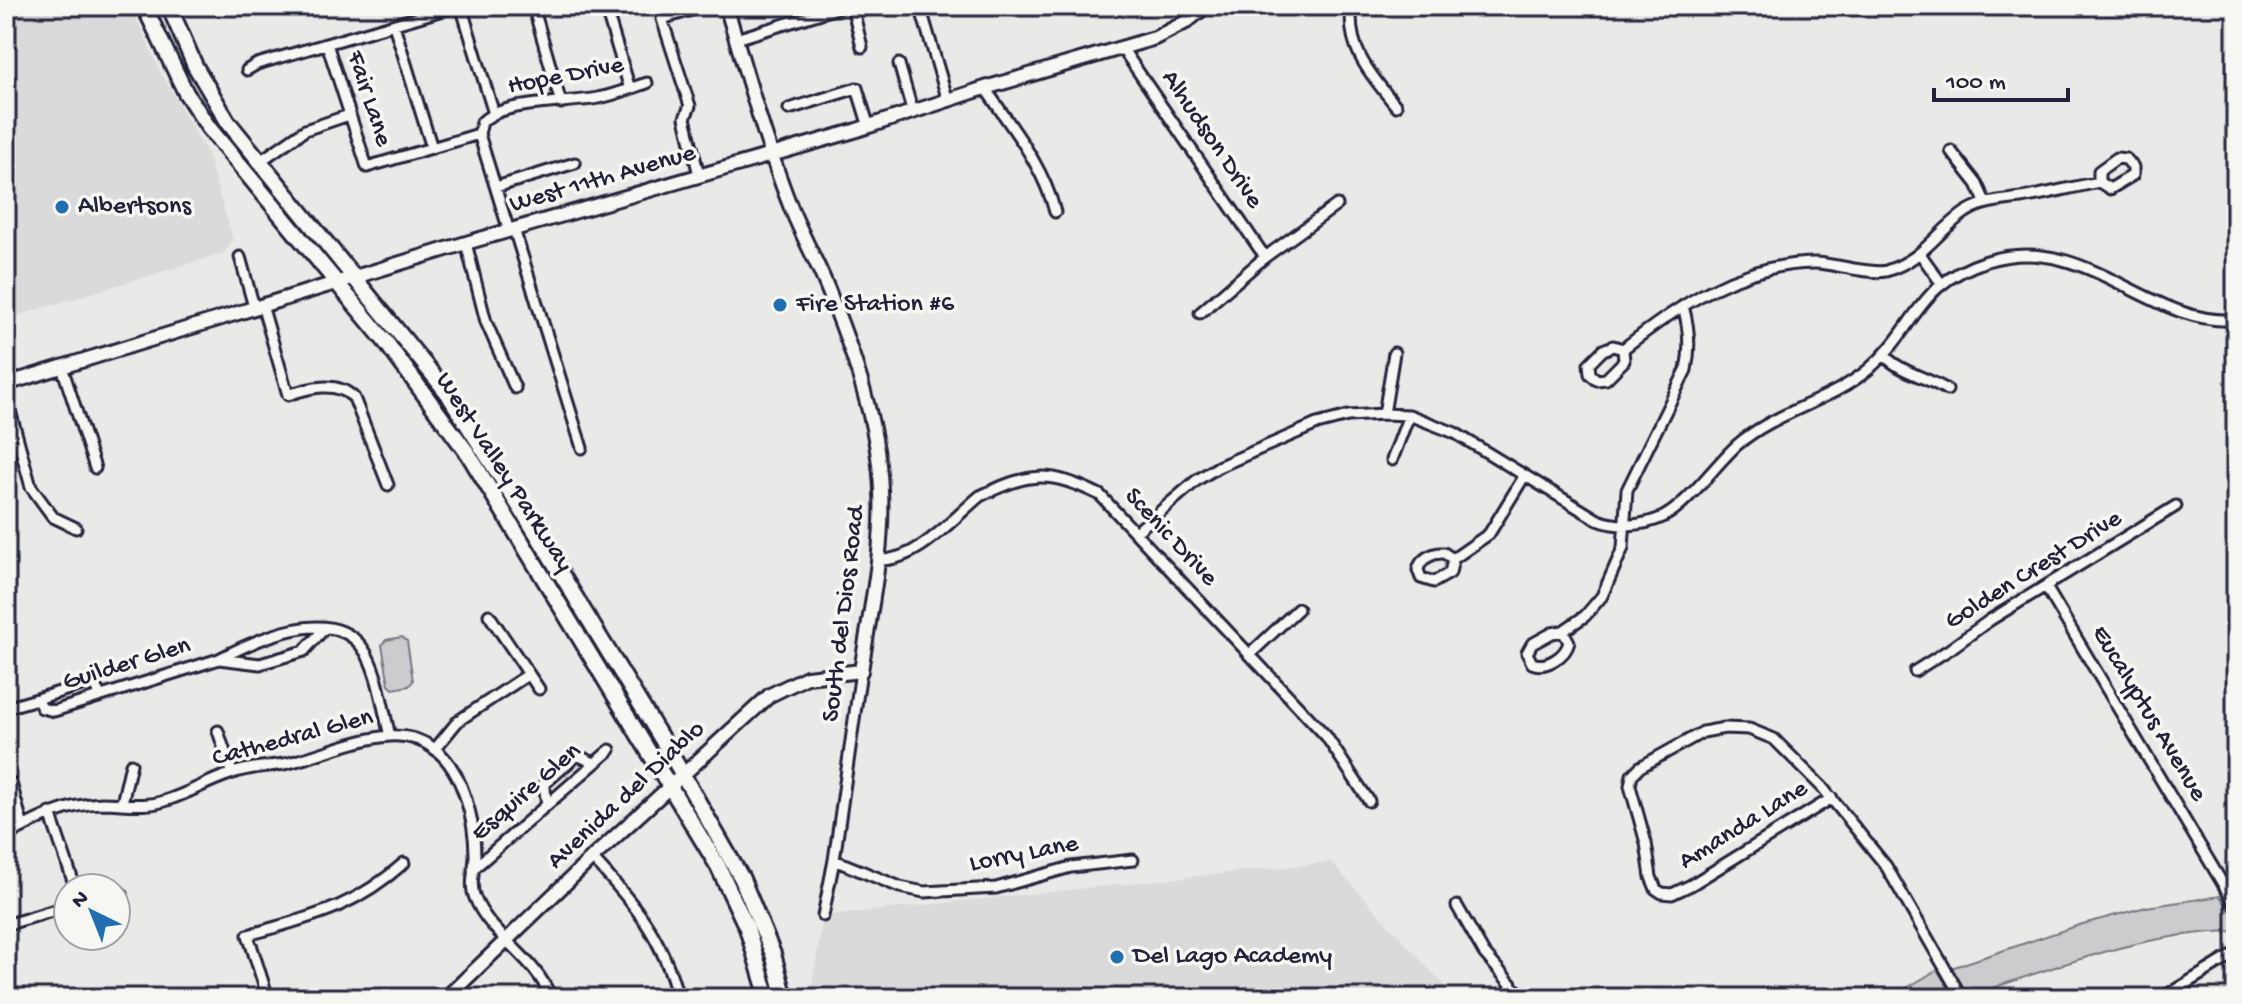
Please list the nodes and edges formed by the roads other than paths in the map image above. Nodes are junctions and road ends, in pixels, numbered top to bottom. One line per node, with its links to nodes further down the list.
1 (144, 6): 50 (main road, West Valley Parkway)
2 (169, 6): 35 (main road, West Valley Parkway)
3 (459, 6): 13 (street); 28 (street)
4 (533, 6): 24 (street)
5 (605, 6): 22 (street)
6 (704, 6): 37 (street)
7 (726, 6): 14 (street, South del Dios Road)
8 (844, 6): 14 (street)
9 (852, 6): 16 (street)
10 (920, 6): 23 (street)
11 (1206, 6): 17 (street, West 11th Avenue)
12 (1352, 6): 25 (street)
13 (394, 25): 15 (street); 32 (street)
14 (736, 39): 34 (street, South del Dios Road)
15 (327, 44): 19 (street); 29 (street, Fair Lane)
16 (862, 47)
17 (1122, 48): 21 (street, West 11th Avenue); 47 (street, Alhudson Drive)
18 (899, 64): 27 (street)
19 (247, 70)
20 (647, 83): 22 (street, Hope Drive)
21 (985, 88): 23 (street, West 11th Avenue); 42 (street)
22 (630, 89): 24 (street, Hope Drive)
23 (948, 101): 27 (street, West 11th Avenue)
24 (561, 103): 28 (street, Hope Drive)
25 (1396, 106)
26 (789, 109): 30 (street)
27 (913, 113): 30 (street, West 11th Avenue)
28 (494, 114): 31 (street, Hope Drive)
29 (349, 115): 32 (street, Fair Lane); 35 (street)
30 (869, 127): 34 (street, West 11th Avenue)
31 (479, 134): 32 (street); 39 (street)
32 (432, 148)
33 (1951, 151): 40 (street)
34 (772, 154): 37 (street, West 11th Avenue); 75 (street, South del Dios Road)
35 (259, 162): 48 (main road, West Valley Parkway)
36 (575, 163): 39 (street)
37 (699, 175): 43 (street, West 11th Avenue)
38 (2099, 182): 40 (street)
39 (496, 187): 43 (street)
40 (1985, 202): 45 (street)
41 (1337, 205): 47 (street)
42 (1055, 212)
43 (512, 230): 44 (street, West 11th Avenue); 65 (street)
44 (466, 243): 48 (street, West 11th Avenue); 60 (street)
45 (1921, 255): 49 (street); 52 (street)
46 (240, 257): 51 (street)
47 (1265, 257): 53 (street)
48 (355, 279): 50 (street, West 11th Avenue); 97 (main road, West Valley Parkway)
49 (1941, 283): 54 (street); 57 (street)
50 (339, 284): 51 (street, West 11th Avenue); 99 (main road, West Valley Parkway)
51 (258, 306): 58 (street, West 11th Avenue); 69 (street)
52 (1683, 306): 55 (street); 71 (street)
53 (1200, 313)
54 (2236, 320)
55 (1623, 349)
56 (1394, 353): 63 (street)
57 (1884, 355): 61 (street); 71 (street)
58 (62, 367): 59 (street, West 11th Avenue); 67 (street)
59 (6, 384)
60 (515, 388)
61 (1947, 390)
62 (6, 396): 72 (street)
63 (1384, 414): 64 (street); 73 (street)
64 (1409, 415): 66 (street); 68 (street)
65 (582, 448)
66 (1392, 460)
67 (95, 468)
68 (1525, 475): 71 (street); 74 (street)
69 (388, 485)
70 (2176, 506): 76 (street, Golden Crest Drive)
71 (1626, 524): 80 (street)
72 (76, 528)
73 (1135, 533): 75 (street, Scenic Drive); 81 (street, Scenic Drive)
74 (1453, 559)
75 (879, 560): 83 (street, South del Dios Road)
76 (2046, 587): 84 (street, Golden Crest Drive); 114 (street, Eucalyptus Avenue)
77 (1298, 609): 81 (street)
78 (489, 615): 85 (street)
79 (325, 628): 82 (street, Guilder Glen); 82 (street, Guilder Glen); 91 (street)
80 (1563, 631): 80 (street)
81 (1249, 655): 101 (street, Scenic Drive)
82 (219, 659): 87 (street, Guilder Glen)
83 (861, 671): 97 (street, Avenida del Diablo); 108 (street, South del Dios Road)
84 (1915, 671)
85 (529, 674): 86 (street); 92 (street)
86 (539, 689)
87 (101, 696): 88 (street, Guilder Glen); 88 (street)
88 (37, 699): 89 (street, Guilder Glen)
89 (6, 708)
90 (218, 731): 96 (street)
91 (390, 736): 92 (street, Cathedral Glen); 96 (street, Cathedral Glen)
92 (435, 749): 111 (street)
93 (610, 750): 94 (street, Esquire Glen)
94 (594, 763): 103 (street, Esquire Glen); 103 (street)
95 (131, 764): 102 (street)
96 (232, 773): 102 (street, Cathedral Glen)
97 (682, 775): 99 (street, Avenida del Diablo); 125 (main road, West Valley Parkway)
98 (11, 783): 105 (street)
99 (669, 786): 107 (street, Avenida del Diablo); 124 (main road, West Valley Parkway)
100 (1832, 798): 100 (street, Amanda Lane); 127 (street, Amanda Lane)
101 (1369, 801)
102 (122, 803): 104 (street, Cathedral Glen)
103 (547, 805): 111 (street, Esquire Glen)
104 (50, 813): 105 (street, Cathedral Glen); 112 (street)
105 (23, 827): 106 (street, Cathedral Glen)
106 (6, 836)
107 (592, 858): 118 (street, Avenida del Diablo); 123 (street)
108 (834, 860): 109 (street, Lorry Lane); 116 (street, South del Dios Road)
109 (1133, 860)
110 (404, 863): 120 (street)
111 (473, 869): 118 (street)
112 (70, 872)
113 (1457, 906): 126 (street)
114 (2236, 906)
115 (52, 911): 117 (street)
116 (823, 916)
117 (6, 925)
118 (508, 939): 121 (street, Avenida del Diablo); 122 (street)
119 (2236, 953): 128 (street)
120 (268, 998)
121 (446, 998)
122 (551, 998)
123 (678, 998)
124 (768, 998)
125 (785, 998)
126 (1523, 998)
127 (1962, 998)
128 (2162, 998)

